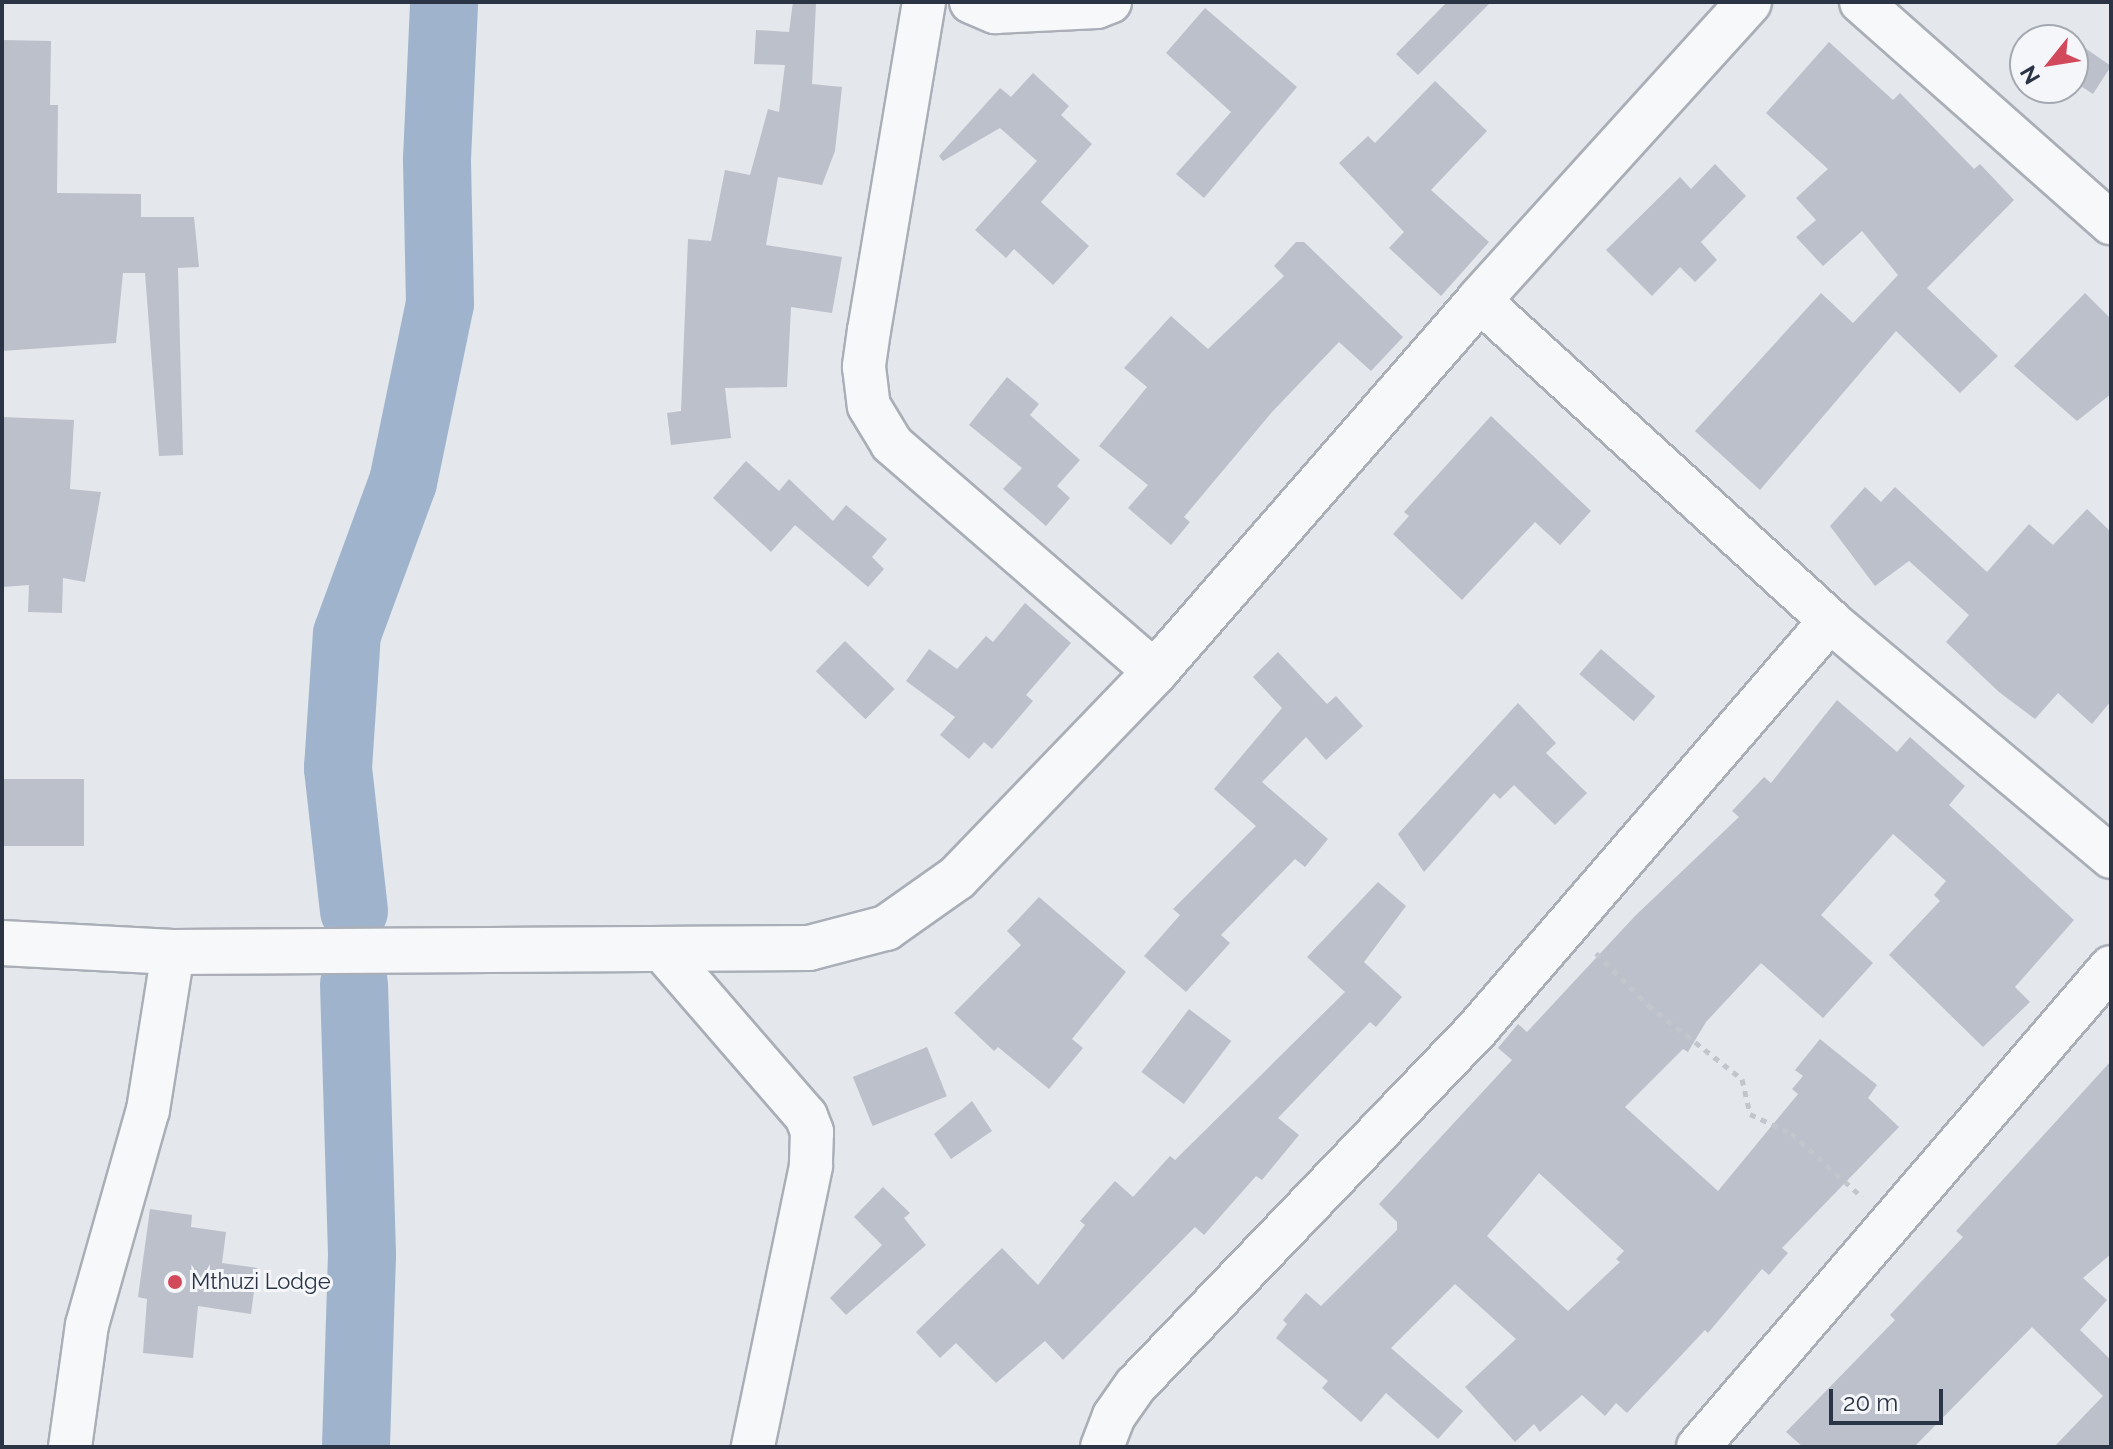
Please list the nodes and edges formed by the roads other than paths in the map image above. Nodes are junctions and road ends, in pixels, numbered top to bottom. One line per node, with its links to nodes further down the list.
1 (924, 2): 9 (street)
2 (971, 2): 3 (street)
3 (1110, 2)
4 (1749, 2): 7 (street)
5 (1861, 2): 6 (street)
6 (2111, 223)
7 (1479, 300): 8 (street); 9 (street)
8 (1830, 621): 10 (street); 17 (street)
9 (1155, 672): 12 (street)
10 (2111, 857)
11 (2, 943): 13 (street)
12 (662, 950): 13 (street); 16 (street)
13 (173, 952): 15 (street)
14 (2111, 967): 18 (street)
15 (70, 1447)
16 (753, 1447)
17 (1102, 1447)
18 (1698, 1447)

